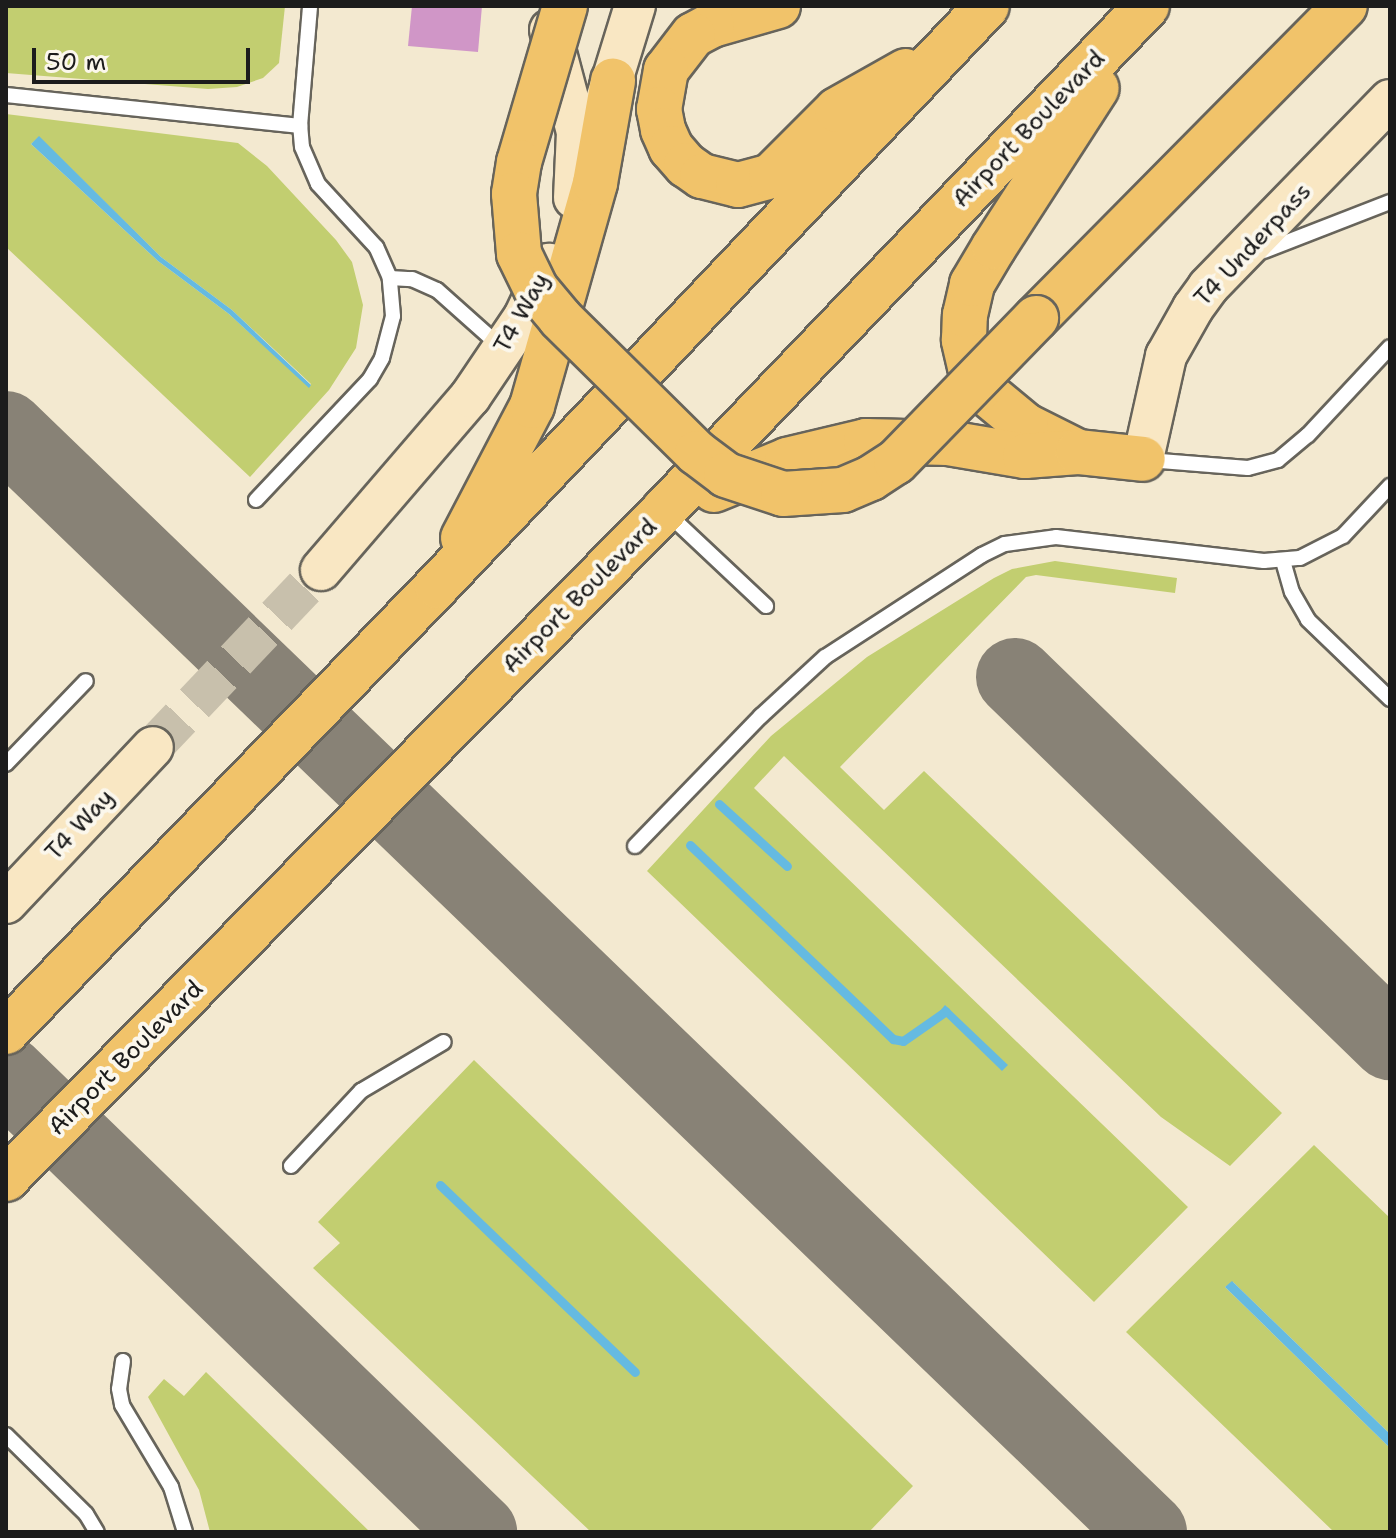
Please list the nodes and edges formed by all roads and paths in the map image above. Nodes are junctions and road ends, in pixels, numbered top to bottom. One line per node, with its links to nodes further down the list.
1 (310, 6): 13 (lane)
2 (545, 6): 14 (main road)
3 (565, 6): 8 (highway, bridge)
4 (635, 6): 10 (main road, T4 Way)
5 (778, 6): 9 (highway)
6 (987, 6): 9 (highway)
7 (1149, 6): 20 (highway); 24 (highway, Airport Boulevard)
8 (1345, 6)
9 (944, 51): 27 (highway)
10 (613, 81): 14 (main road, T4 Way); 27 (highway)
11 (6, 95): 13 (lane)
12 (1390, 100): 16 (main road, T4 Underpass)
13 (300, 126): 17 (lane)
14 (574, 198): 19 (main road, T4 Way)
15 (1390, 202): 16 (lane)
16 (1226, 270): 21 (main road, T4 Underpass)
17 (390, 278): 19 (lane); 23 (lane)
18 (1390, 347): 21 (lane)
19 (504, 350): 26 (main road, T4 Way)
20 (1078, 452): 21 (highway); 24 (highway)
21 (1143, 459)
22 (1390, 486): 25 (lane)
23 (256, 500)
24 (664, 510): 28 (lane); 38 (highway, Airport Boulevard)
25 (1283, 561): 30 (lane); 33 (lane)
26 (321, 570)
27 (437, 586): 35 (highway)
28 (766, 606)
29 (86, 681): 32 (lane)
30 (1390, 699)
31 (153, 747): 34 (main road, T4 Way)
32 (6, 764)
33 (635, 846)
34 (6, 903)
35 (6, 1032)
36 (444, 1042): 37 (lane)
37 (291, 1166)
38 (6, 1179)
39 (123, 1361): 42 (lane)
40 (6, 1435): 41 (lane)
41 (97, 1532)
42 (185, 1532)

